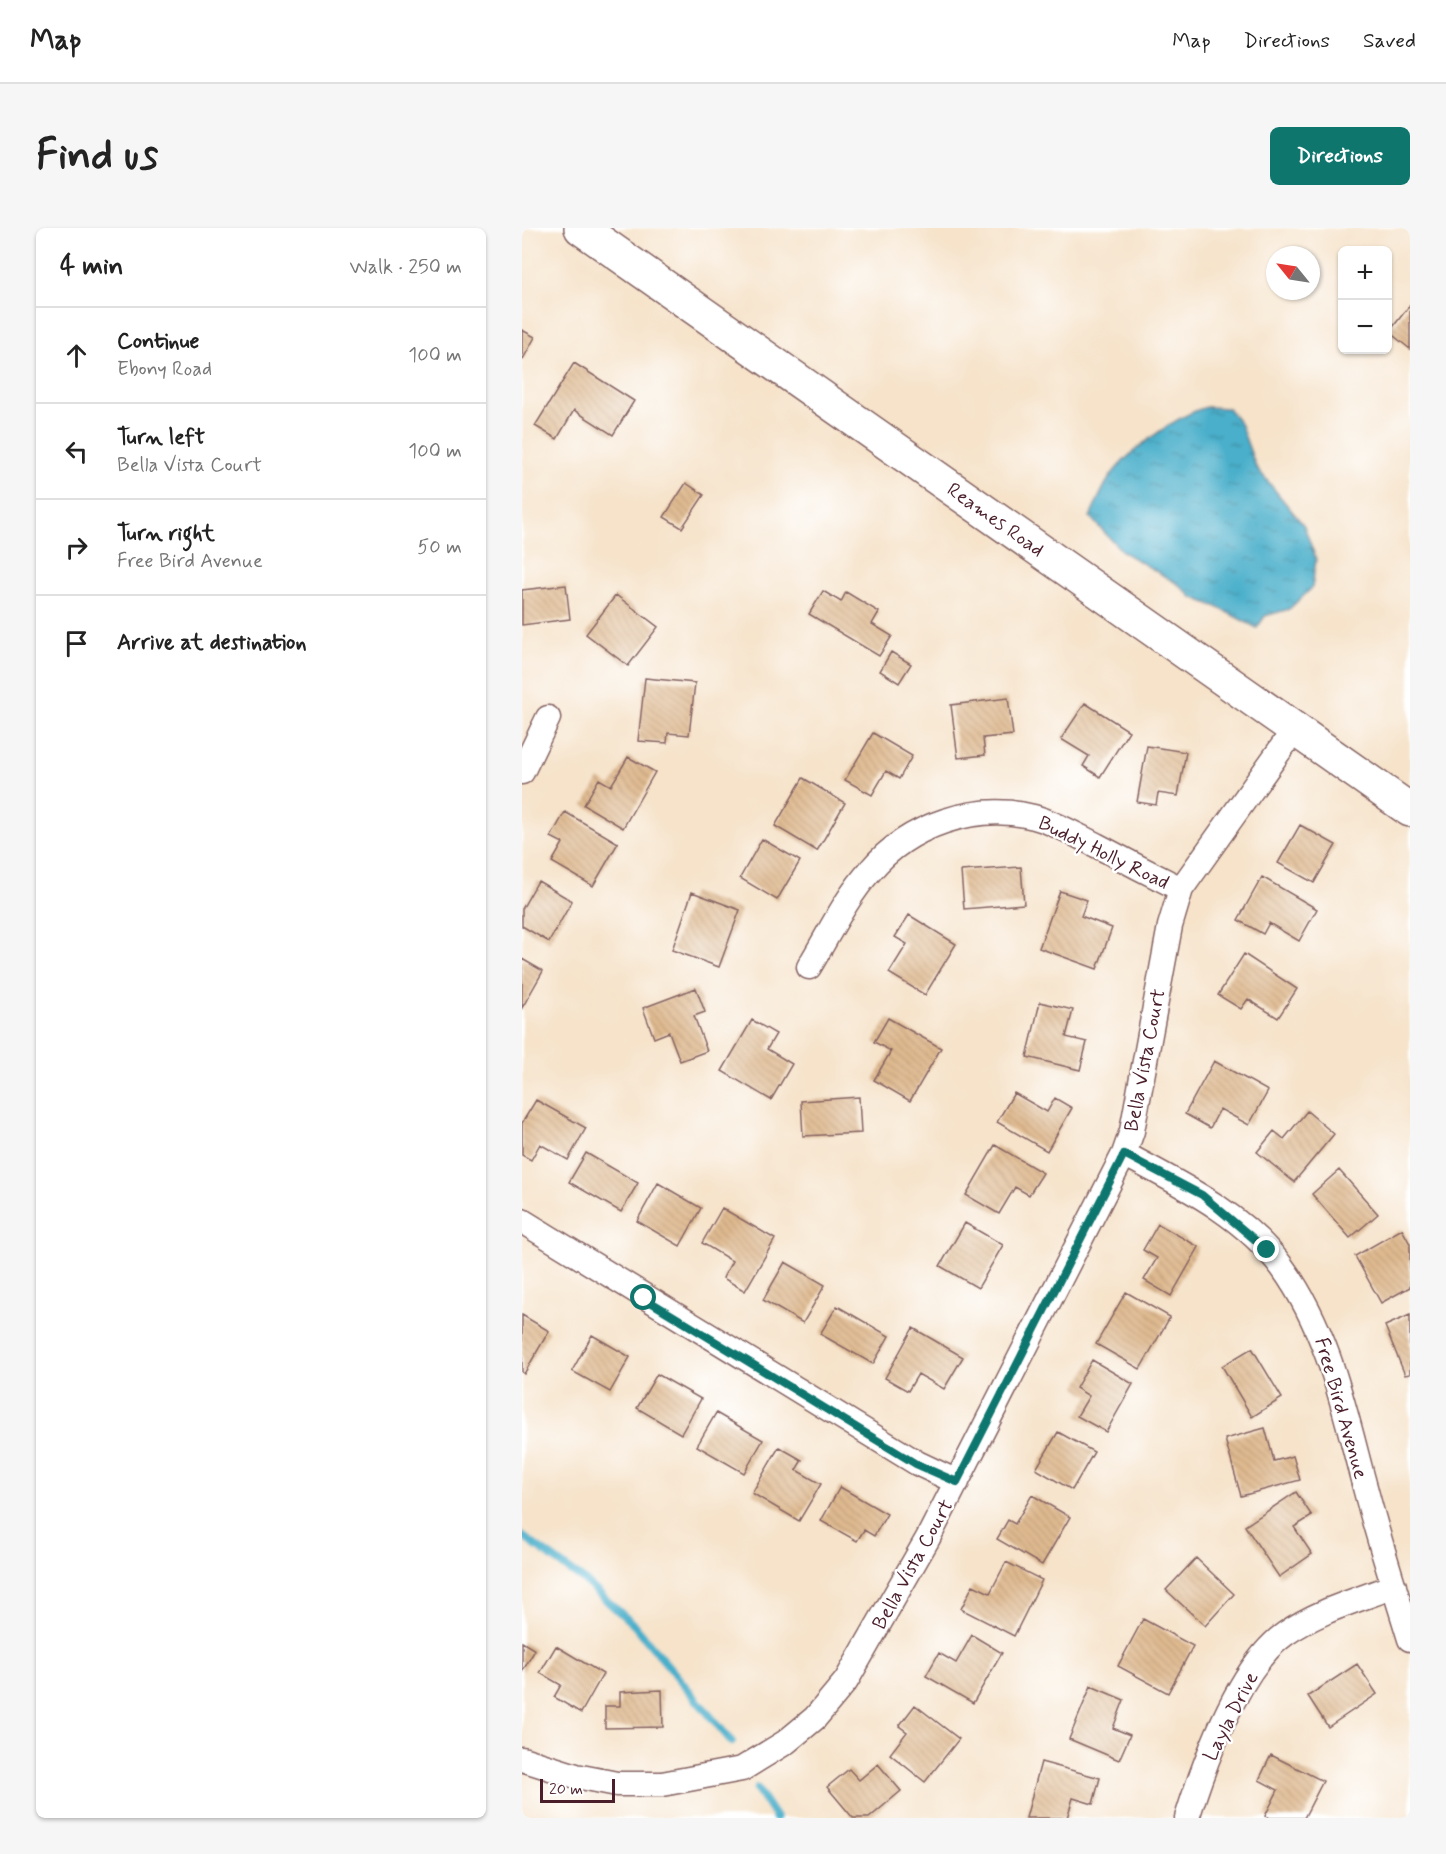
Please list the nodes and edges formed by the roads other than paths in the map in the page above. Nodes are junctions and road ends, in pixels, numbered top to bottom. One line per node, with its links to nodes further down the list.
1 (581, 228): 3 (main road, Reames Road)
2 (548, 718): 4 (street)
3 (1295, 729): 5 (main road, Reames Road); 6 (street, Bella Vista Court)
4 (522, 772)
5 (1410, 810)
6 (1181, 889): 7 (street, Buddy Holly Road); 8 (street, Bella Vista Court)
7 (809, 967)
8 (1124, 1154): 10 (street, Bella Vista Court); 11 (street, Free Bird Avenue)
9 (522, 1221): 10 (street)
10 (957, 1482): 13 (street, Bella Vista Court)
11 (1394, 1586): 12 (street, Free Bird Avenue); 14 (street, Layla Drive)
12 (1410, 1639)
13 (522, 1759)
14 (1187, 1818)

